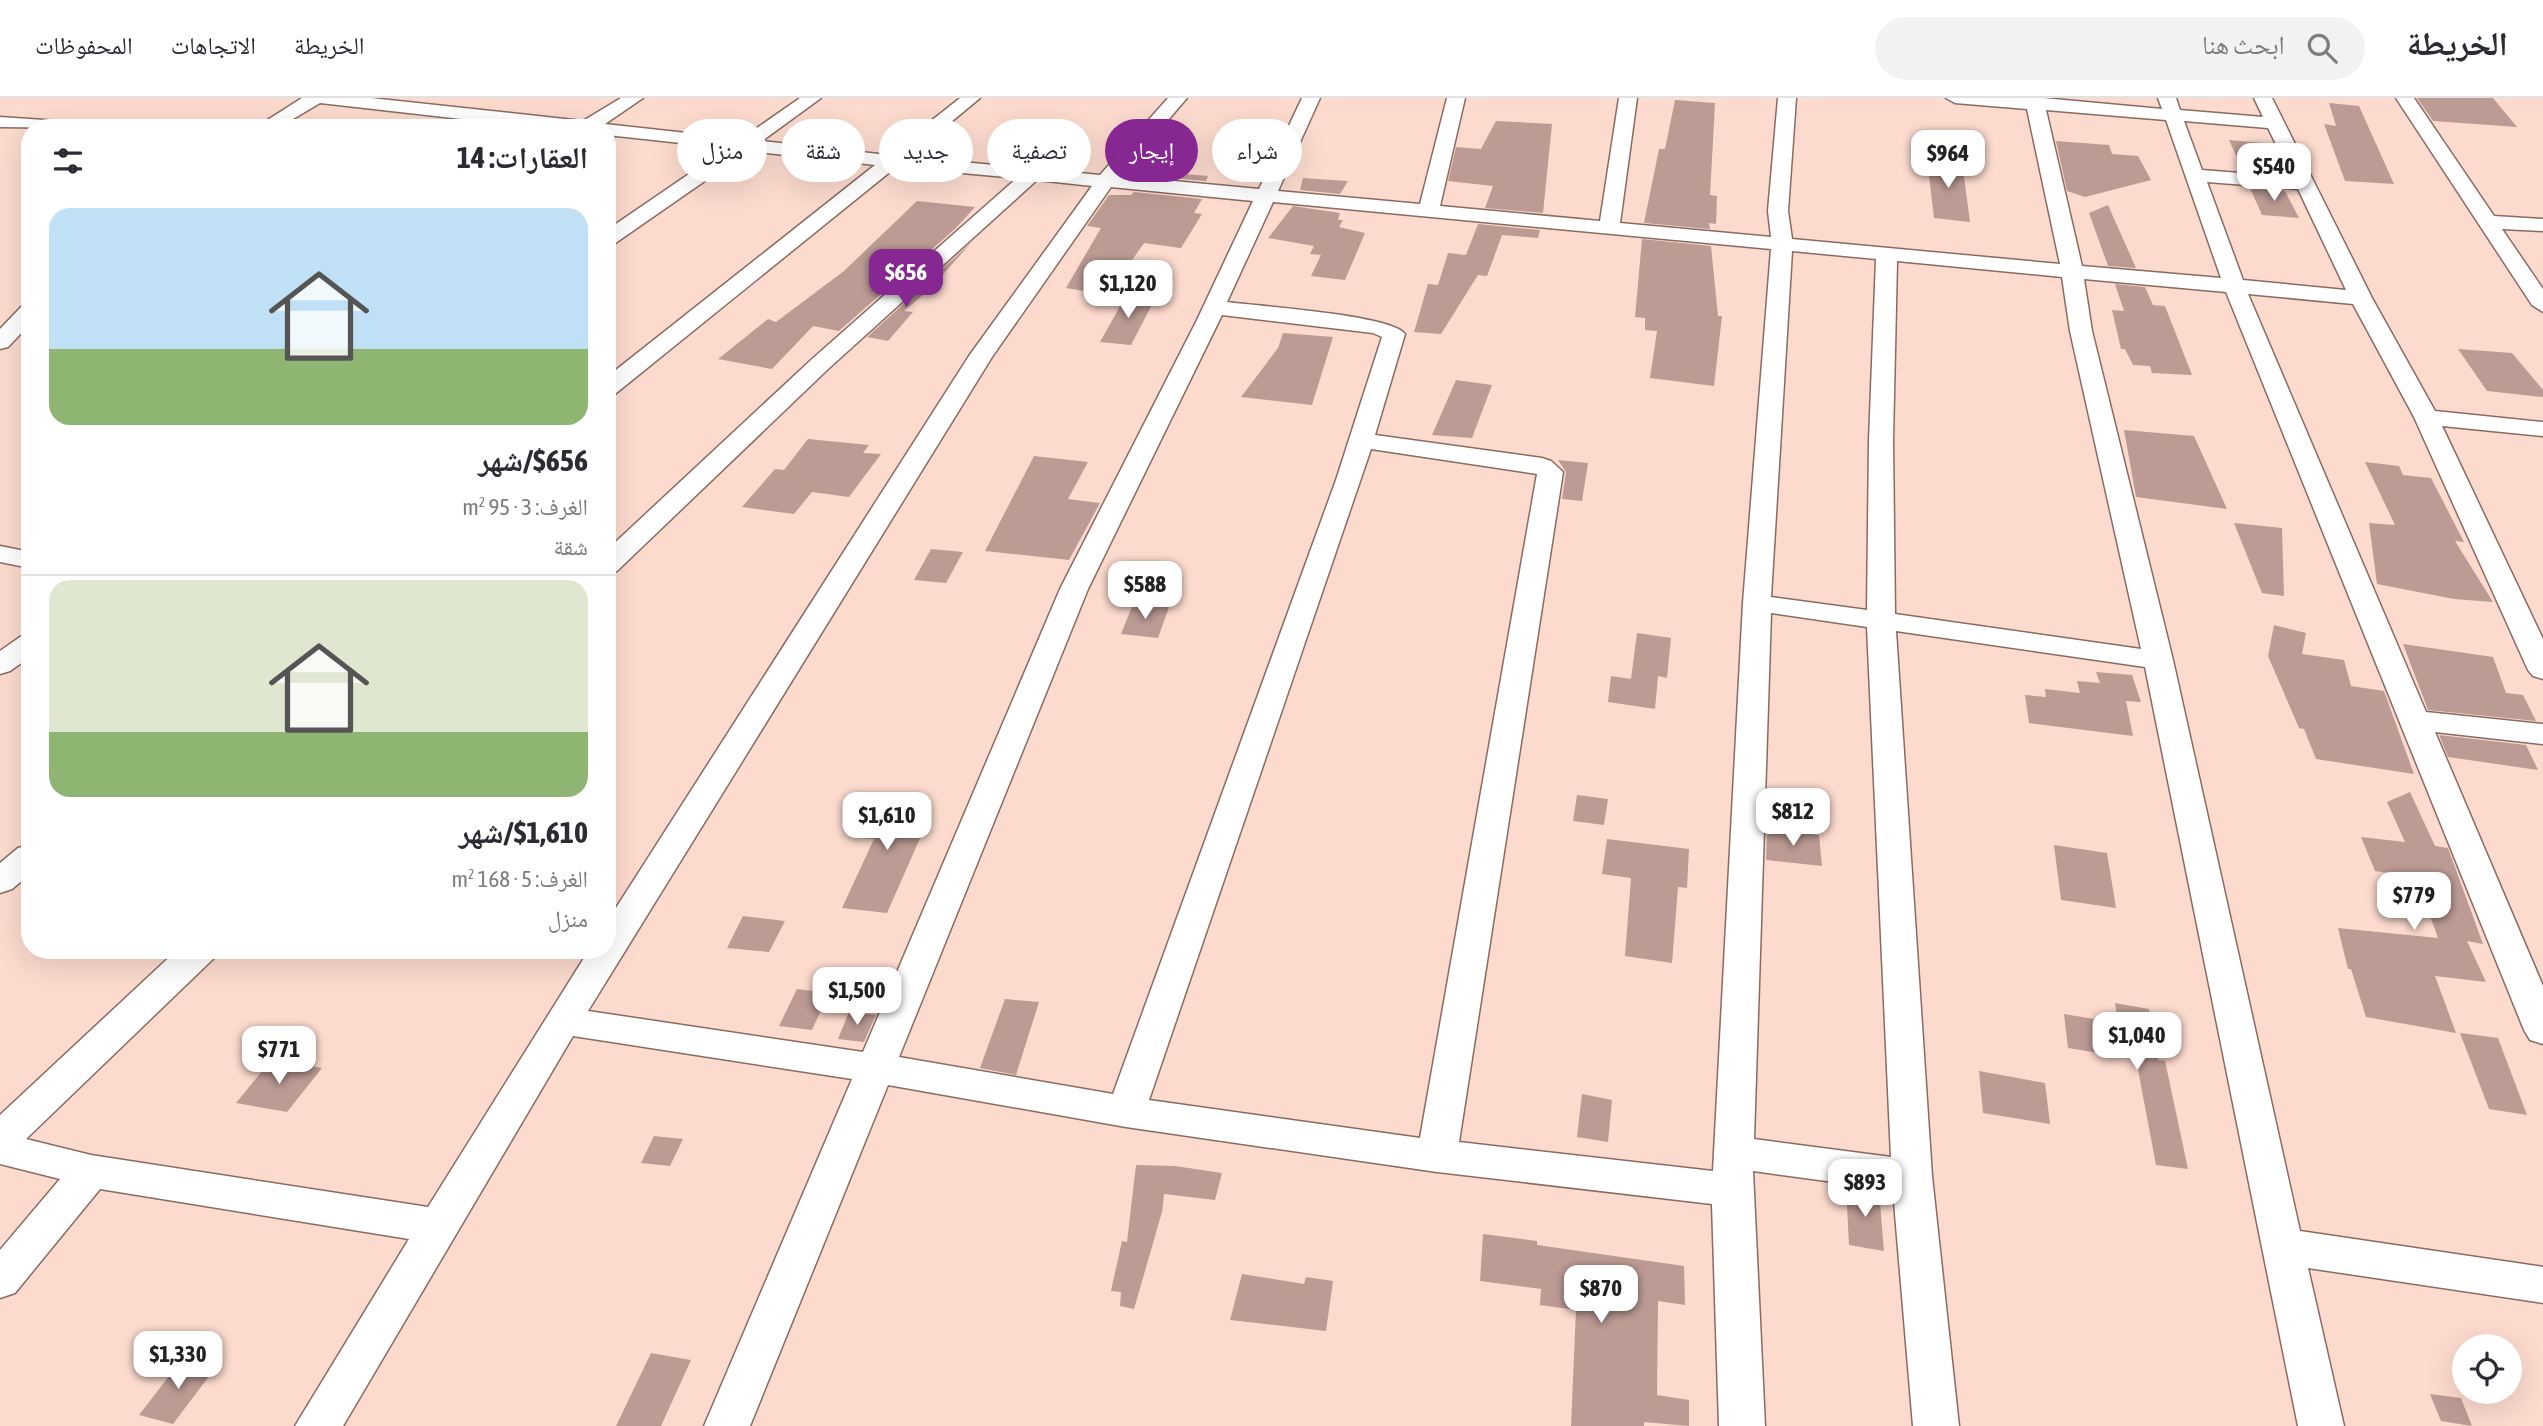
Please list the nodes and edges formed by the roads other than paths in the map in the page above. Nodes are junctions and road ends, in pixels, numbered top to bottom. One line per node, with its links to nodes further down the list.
1 (315, 98): 16 (street)
2 (323, 98): 17 (street)
3 (634, 98): 18 (street)
4 (812, 98): 25 (street)
5 (971, 98): 19 (street)
6 (1178, 98): 20 (street)
7 (1311, 98): 36 (street)
8 (1456, 98): 37 (street)
9 (1628, 98): 40 (street)
10 (1787, 98): 42 (street)
11 (1955, 98): 14 (street)
12 (2263, 98): 22 (street)
13 (2405, 98): 38 (street)
14 (2035, 101): 15 (street); 44 (street)
15 (2170, 107): 22 (street); 30 (street)
16 (279, 119)
17 (522, 119)
18 (600, 119)
19 (944, 119)
20 (1160, 119)
21 (0, 122): 23 (street)
22 (2275, 123): 35 (street)
23 (21, 124)
24 (616, 129): 26 (street)
25 (767, 129)
26 (677, 136)
27 (767, 145): 28 (street)
28 (879, 158)
29 (879, 170): 51 (street)
30 (2195, 175): 35 (street); 45 (street)
31 (691, 182): 41 (street)
32 (1024, 182): 56 (street)
33 (1106, 182): 68 (street)
34 (1130, 182): 36 (street)
35 (2306, 184): 46 (street)
36 (1267, 194): 37 (street); 48 (street)
37 (1429, 210): 40 (street)
38 (2489, 222): 39 (street); 47 (street)
39 (2543, 225)
40 (1609, 228): 42 (street)
41 (616, 234)
42 (1782, 244): 43 (street); 58 (street)
43 (1887, 253): 44 (street); 59 (street)
44 (2072, 269): 45 (street); 61 (street)
45 (2234, 286): 46 (street); 64 (street)
46 (2361, 298): 52 (street)
47 (2543, 305)
48 (1214, 307): 54 (street); 73 (street)
49 (21, 320): 50 (street)
50 (0, 342)
51 (616, 382)
52 (2426, 416): 53 (street); 63 (street)
53 (2543, 429)
54 (1361, 440): 74 (street); 77 (street)
55 (0, 554): 57 (street)
56 (616, 557)
57 (21, 558)
58 (1757, 603): 59 (street); 79 (street)
59 (1881, 621): 61 (street); 80 (street)
60 (21, 650): 62 (street)
61 (2158, 660): 82 (street)
62 (0, 665)
63 (2543, 670)
64 (2415, 720): 65 (street); 72 (street)
65 (2543, 734)
66 (21, 864): 67 (street)
67 (0, 881)
68 (616, 937)
69 (190, 959): 75 (street)
70 (602, 959): 71 (street)
71 (563, 1021): 73 (street); 81 (street)
72 (2543, 1030)
73 (876, 1068): 74 (street); 86 (street)
74 (1126, 1112): 77 (street)
75 (0, 1139)
76 (0, 1148): 78 (street)
77 (1437, 1156): 79 (street)
78 (91, 1171): 81 (street); 83 (street)
79 (1732, 1171): 80 (street); 87 (street)
80 (1912, 1176): 88 (street)
81 (439, 1226): 85 (street)
82 (2282, 1246): 84 (street); 89 (street)
83 (0, 1280)
84 (2543, 1285)
85 (317, 1426)
86 (727, 1426)
87 (1742, 1426)
88 (1936, 1426)
89 (2321, 1426)

